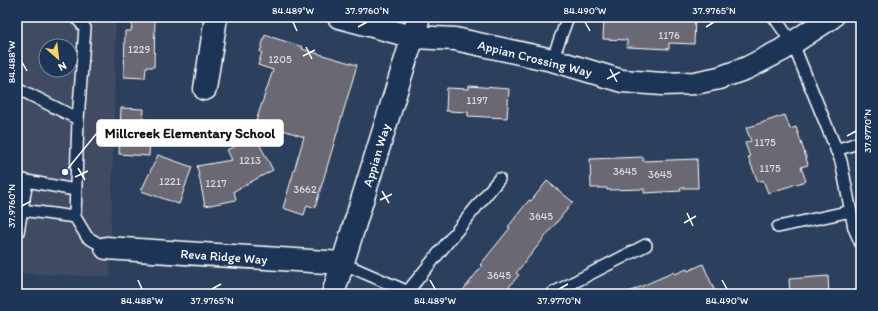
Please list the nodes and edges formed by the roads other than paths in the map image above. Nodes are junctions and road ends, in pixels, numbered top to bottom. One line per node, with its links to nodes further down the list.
1 (76, 17): 12 (lane)
2 (216, 17): 11 (street)
3 (339, 17): 7 (street, Appian Crossing Way)
4 (568, 17): 9 (lane)
5 (774, 17): 8 (lane)
6 (832, 17): 8 (street, Appian Crossing Way)
7 (416, 27): 9 (street, Appian Crossing Way); 26 (street, Appian Way)
8 (793, 44): 9 (street, Appian Crossing Way); 14 (lane)
9 (552, 60)
10 (17, 88): 12 (lane)
11 (205, 89)
12 (78, 119): 17 (lane)
13 (861, 142): 14 (lane)
14 (836, 150): 19 (lane)
15 (498, 179): 27 (lane)
16 (22, 180): 17 (lane); 18 (lane)
17 (75, 190): 20 (lane)
18 (22, 210): 20 (lane); 22 (lane)
19 (851, 211): 21 (lane); 23 (lane)
20 (75, 218): 25 (lane)
21 (778, 227)
22 (18, 232)
23 (861, 244)
24 (646, 245): 29 (lane)
25 (106, 248): 26 (street, Reva Ridge Way)
26 (342, 263): 27 (lane); 28 (street, Appian Way)
27 (409, 293)
28 (333, 294)
29 (552, 294)

